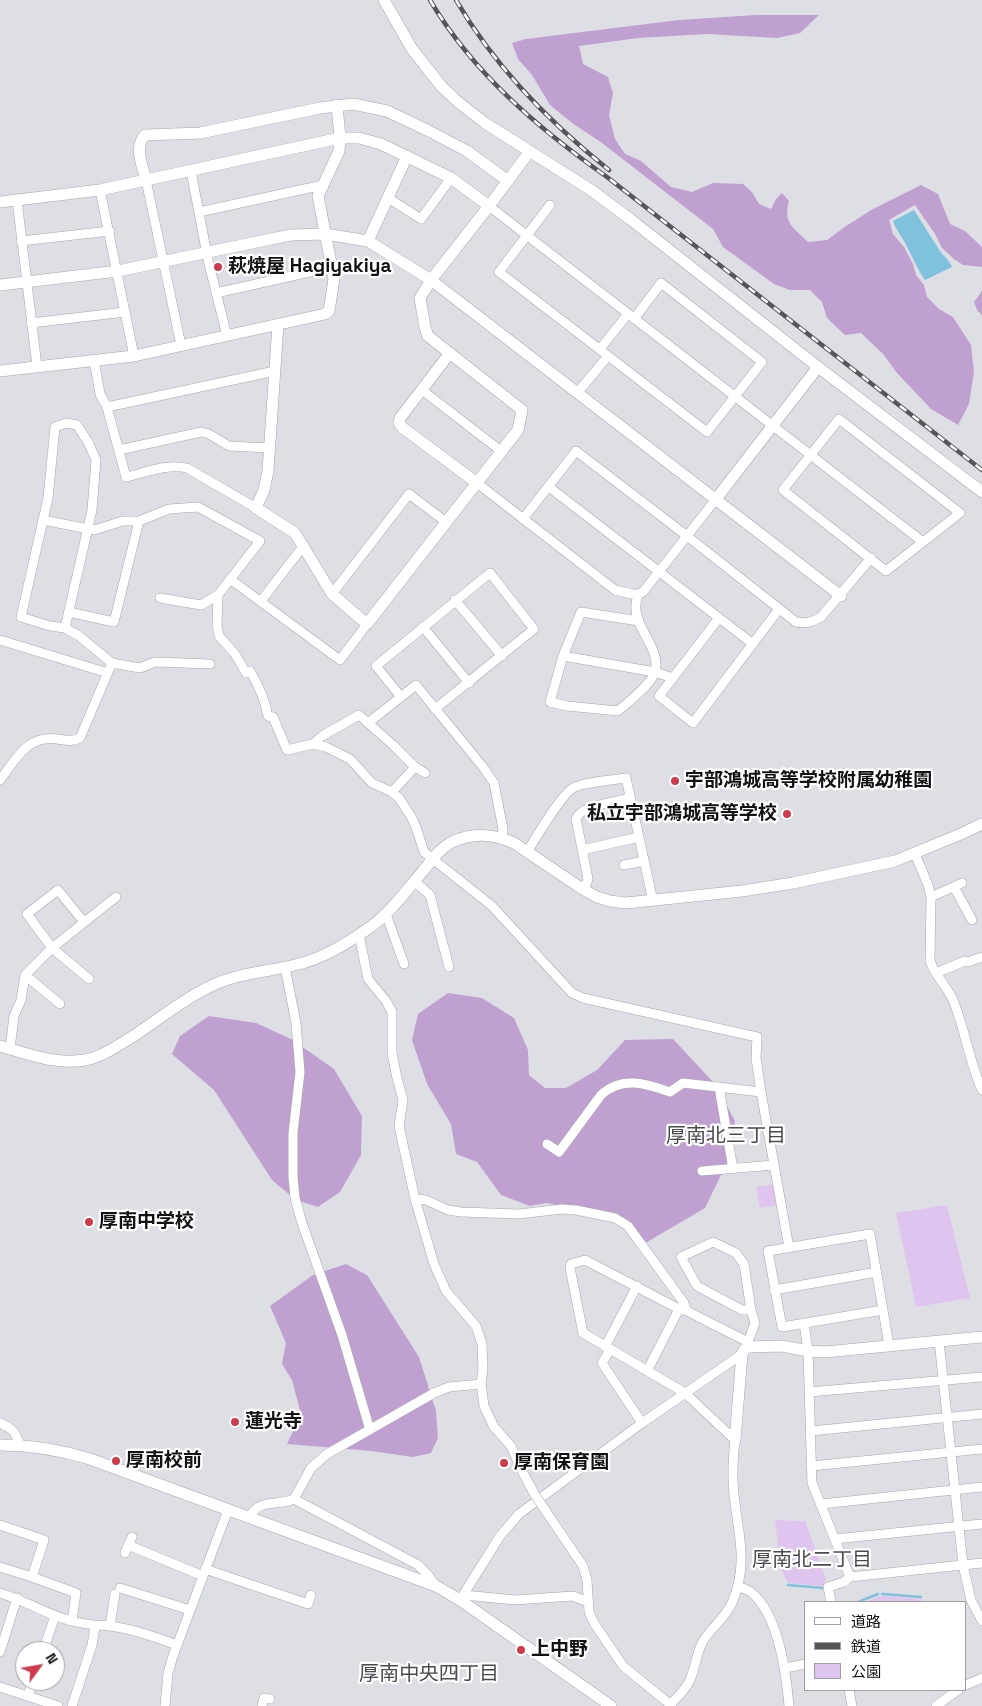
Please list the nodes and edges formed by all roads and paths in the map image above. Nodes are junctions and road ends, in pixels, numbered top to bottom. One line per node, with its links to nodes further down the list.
1 (384, 0): 4 (street)
2 (337, 105): 3 (street); 8 (street); 9 (street)
3 (340, 138): 5 (street); 6 (street); 10 (street)
4 (530, 151): 9 (street); 43 (street)
5 (407, 156): 7 (street); 12 (street)
6 (191, 171): 8 (street); 17 (street)
7 (451, 178): 12 (street); 16 (street)
8 (146, 180): 11 (street); 24 (street)
9 (508, 181): 16 (street)
10 (323, 185): 17 (street); 19 (street)
11 (100, 190): 13 (street); 18 (street)
12 (388, 198): 22 (street)
13 (17, 200): 14 (street); 21 (street)
14 (0, 202)
15 (550, 205): 20 (street)
16 (490, 206): 20 (street); 27 (street)
17 (199, 212): 23 (street)
18 (110, 231): 21 (street); 26 (street)
19 (325, 234): 22 (street); 23 (street); 25 (street)
20 (526, 236): 32 (street); 37 (street)
21 (21, 241): 28 (street)
22 (368, 241): 27 (street)
23 (206, 252): 24 (street); 30 (street)
24 (164, 261): 26 (street); 36 (street)
25 (332, 268): 30 (street); 34 (street)
26 (118, 271): 28 (street); 31 (street)
27 (431, 280): 38 (street); 47 (street)
28 (26, 282): 29 (street); 33 (street)
29 (0, 285)
30 (216, 293): 35 (street)
31 (125, 312): 33 (street); 39 (street)
32 (630, 317): 37 (street); 48 (street); 48 (street)
33 (31, 322): 42 (street)
34 (278, 324): 35 (street); 45 (street)
35 (227, 336): 36 (street)
36 (181, 345): 39 (street)
37 (600, 350): 40 (street)
38 (450, 353): 46 (street); 53 (street)
39 (134, 356): 41 (street)
40 (608, 356): 47 (street); 48 (street)
41 (94, 360): 42 (street); 49 (street)
42 (37, 366): 44 (street)
43 (818, 367): 50 (street); 57 (street)
44 (0, 370)
45 (275, 371): 49 (street); 51 (street)
46 (422, 390): 53 (street); 55 (street)
47 (578, 392): 58 (street)
48 (735, 398): 50 (street)
49 (106, 407): 52 (street)
50 (772, 426): 54 (street); 58 (street)
51 (270, 448): 52 (street); 59 (street)
52 (120, 450): 59 (street)
53 (501, 451): 55 (street)
54 (811, 454): 66 (street); 66 (street); 68 (street)
55 (477, 483): 60 (street); 63 (street)
56 (549, 487): 60 (street); 65 (street); 69 (street)
57 (982, 492)
58 (716, 499): 65 (street); 74 (street)
59 (256, 508): 67 (street)
60 (523, 519): 72 (street)
61 (43, 520): 64 (street); 64 (street); 84 (street)
62 (139, 521): 64 (street); 70 (street); 79 (street)
63 (446, 522): 71 (street); 82 (street)
64 (88, 529): 79 (street)
65 (687, 536): 69 (street); 78 (street)
66 (923, 542): 68 (street)
67 (304, 545): 71 (street); 77 (street)
68 (871, 558): 74 (street)
69 (659, 572): 72 (street); 80 (street)
70 (230, 579): 73 (street); 77 (street)
71 (332, 594): 82 (street)
72 (638, 594): 81 (street)
73 (218, 596): 75 (street); 98 (street)
74 (841, 596): 78 (street)
75 (160, 598)
76 (456, 600): 83 (street); 87 (street); 87 (street)
77 (261, 601): 82 (street)
78 (779, 609): 86 (street)
79 (69, 612): 84 (street)
80 (719, 618): 86 (street); 93 (street)
81 (639, 622): 88 (street); 91 (street)
82 (367, 624)
83 (423, 627): 94 (street); 95 (street)
84 (65, 628): 89 (street)
85 (0, 640): 92 (street)
86 (752, 644): 93 (street)
87 (502, 656): 94 (street)
88 (563, 656): 91 (street); 91 (street)
89 (112, 663): 90 (street); 92 (street)
90 (210, 664)
91 (655, 672): 93 (street)
92 (108, 673): 101 (street)
93 (673, 678)
94 (468, 683): 96 (street)
95 (400, 697): 96 (street); 97 (street)
96 (435, 709): 106 (street)
97 (368, 723): 98 (street); 99 (street)
98 (312, 744): 102 (street)
99 (415, 767): 100 (street); 102 (street)
100 (426, 773)
101 (0, 780)
102 (392, 792): 110 (street)
103 (630, 798): 105 (street); 107 (street); 108 (street)
104 (982, 824): 109 (street)
105 (639, 837): 107 (street); 111 (street)
106 (502, 838): 108 (street); 110 (street)
107 (582, 850): 114 (street)
108 (527, 852): 114 (street)
109 (915, 854): 116 (street); 117 (street)
110 (432, 859): 113 (street); 134 (street)
111 (644, 861): 112 (street); 117 (street)
112 (624, 865)
113 (414, 881): 118 (street); 125 (street)
114 (584, 890): 117 (street)
115 (116, 897): 120 (street)
116 (931, 897): 119 (street); 127 (street)
117 (653, 901)
118 (386, 914): 121 (street); 124 (street)
119 (972, 920)
120 (84, 922): 122 (street); 122 (street)
121 (359, 935): 126 (street); 139 (street)
122 (52, 948): 128 (street); 129 (street)
123 (982, 957): 127 (street)
124 (404, 964)
125 (449, 967)
126 (285, 968): 131 (street); 164 (street)
127 (936, 973): 133 (street)
128 (25, 975): 130 (street); 131 (street)
129 (89, 979)
130 (60, 1004)
131 (5, 1047)
132 (719, 1087): 134 (street); 135 (street); 137 (street)
133 (982, 1090)
134 (761, 1092): 136 (street)
135 (547, 1144)
136 (774, 1165): 137 (street); 140 (street)
137 (733, 1169): 138 (street)
138 (702, 1171)
139 (415, 1198): 144 (street); 157 (street)
140 (789, 1248): 141 (street); 143 (street)
141 (877, 1272): 143 (street); 146 (street)
142 (637, 1286): 144 (street); 152 (street); 152 (street)
143 (774, 1290): 147 (street)
144 (683, 1310): 151 (street); 154 (street)
145 (751, 1310): 145 (street); 151 (street)
146 (883, 1310): 147 (street); 150 (street)
147 (804, 1323): 153 (street)
148 (982, 1337): 149 (street)
149 (939, 1341): 150 (street); 156 (street)
150 (889, 1345): 153 (street)
151 (746, 1347): 153 (street); 159 (street); 166 (street)
152 (607, 1348): 154 (street); 162 (street)
153 (808, 1351): 158 (street)
154 (647, 1371): 159 (street)
155 (982, 1377): 156 (street)
156 (943, 1380): 158 (street); 161 (street)
157 (481, 1384): 164 (street); 196 (street, bridge)
158 (809, 1392): 165 (street)
159 (684, 1393): 162 (street); 166 (street)
160 (982, 1414): 161 (street)
161 (947, 1417): 165 (street); 170 (street)
162 (642, 1422): 193 (street)
163 (0, 1423): 168 (street)
164 (370, 1430): 174 (street)
165 (811, 1431): 171 (street)
166 (735, 1440): 190 (street)
167 (0, 1445): 168 (street)
168 (20, 1445): 176 (street)
169 (982, 1449): 170 (street)
170 (950, 1452): 171 (street); 173 (street)
171 (811, 1466): 175 (street)
172 (982, 1487): 173 (street)
173 (954, 1490): 175 (street); 180 (street)
174 (294, 1499): 177 (street); 189 (street)
175 (821, 1504): 181 (street)
176 (228, 1510): 177 (street); 186 (street)
177 (249, 1518): 189 (street)
178 (982, 1524): 180 (street)
179 (0, 1525): 187 (street)
180 (959, 1526): 181 (street); 184 (street)
181 (835, 1539): 188 (street)
182 (128, 1545): 186 (street)
183 (982, 1563): 184 (street)
184 (962, 1565): 188 (street); 199 (street)
185 (0, 1567): 187 (street)
186 (204, 1573): 192 (street); 197 (street)
187 (32, 1577): 200 (street)
188 (850, 1577): 195 (street)
189 (436, 1586): 193 (street)
190 (738, 1586): 207 (street); 221 (street)
191 (0, 1593): 194 (street)
192 (311, 1596)
193 (462, 1597): 196 (street); 220 (street)
194 (17, 1598): 198 (street); 205 (street)
195 (831, 1601)
196 (588, 1602): 221 (street)
197 (190, 1610): 202 (street); 204 (street)
198 (55, 1616): 200 (street); 203 (street)
199 (982, 1621)
200 (72, 1622): 201 (street)
201 (95, 1626): 202 (street); 217 (street)
202 (110, 1626): 204 (street)
203 (46, 1641)
204 (177, 1645): 218 (street)
205 (0, 1652)
206 (804, 1664): 207 (street)
207 (785, 1668): 222 (street)
208 (982, 1678): 209 (street)
209 (967, 1686)
210 (0, 1687): 214 (street)
211 (30, 1691): 214 (street)
212 (848, 1691): 223 (street)
213 (957, 1691): 224 (street)
214 (28, 1696): 216 (street)
215 (270, 1699): 219 (street)
216 (58, 1706)
217 (72, 1706)
218 (165, 1706)
219 (262, 1706)
220 (611, 1706)
221 (670, 1706)
222 (789, 1706)
223 (852, 1706)
224 (936, 1706)

